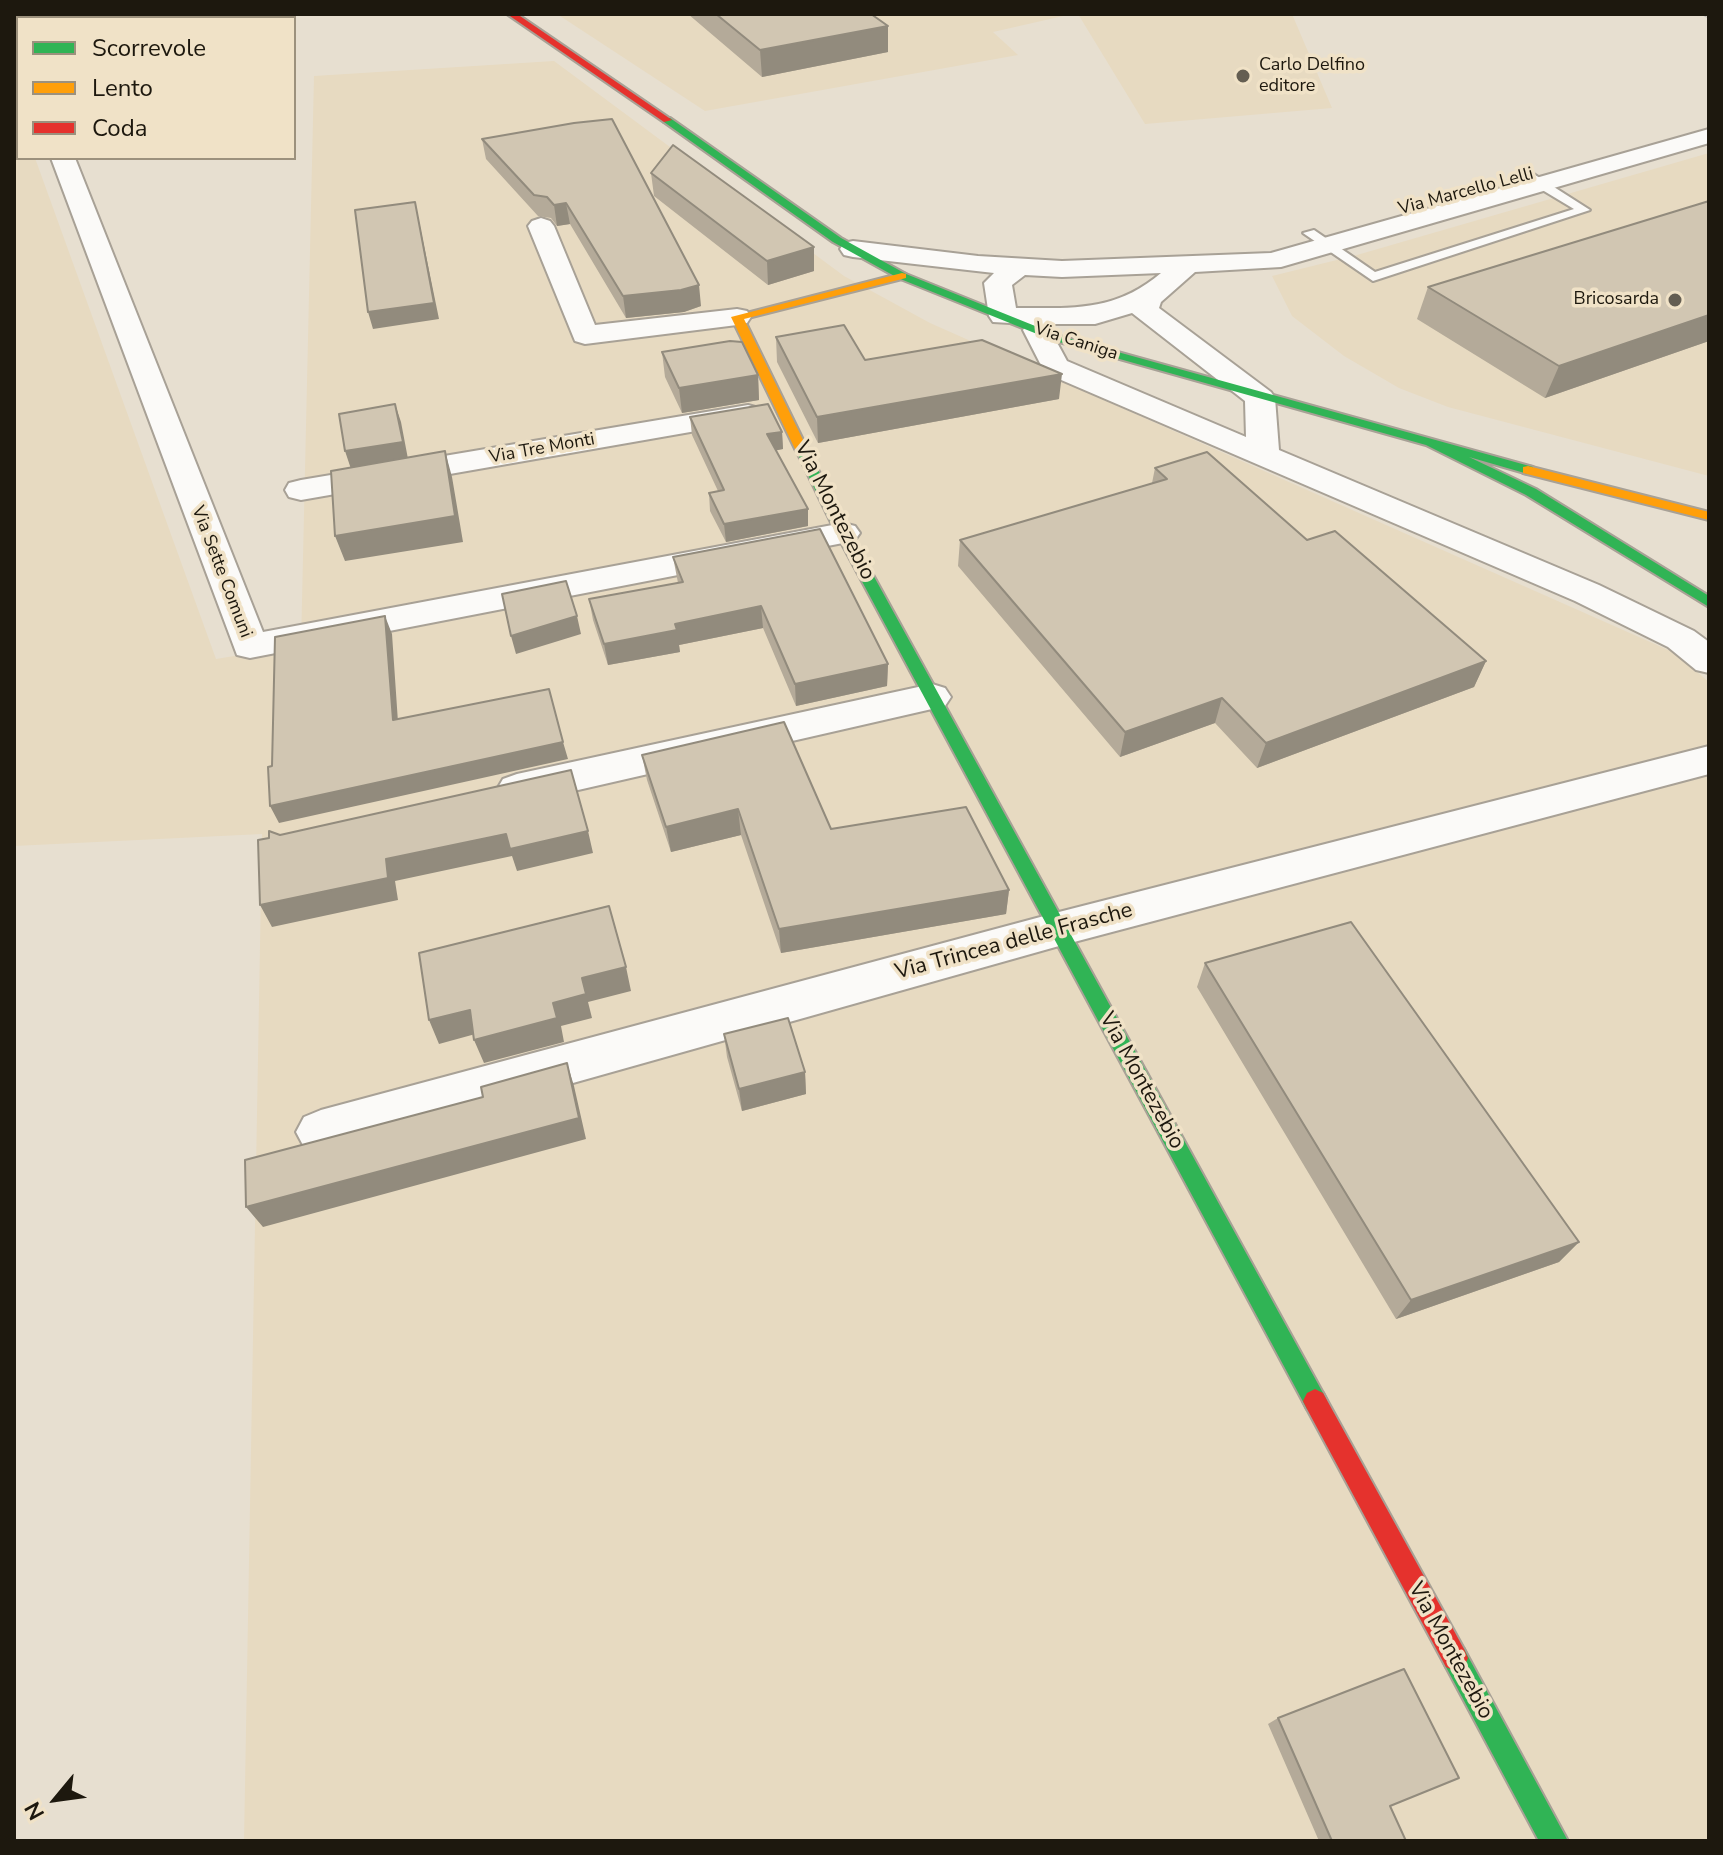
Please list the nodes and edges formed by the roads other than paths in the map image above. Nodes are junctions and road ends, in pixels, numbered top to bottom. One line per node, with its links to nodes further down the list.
1 (511, 14): 8 (main road, Via Caniga)
2 (1709, 123): 5 (street, Via Marcello Lelli)
3 (1709, 136): 5 (street, Via Marcello Lelli)
4 (64, 160): 22 (street, Via Sette Comuni)
5 (1535, 180): 7 (street, Via Marcello Lelli); 7 (lane)
6 (541, 226): 14 (street)
7 (1317, 239): 10 (street, Via Marcello Lelli)
8 (853, 249): 9 (street, Via Marcello Lelli); 11 (main road, Via Caniga)
9 (1020, 266): 10 (street, Via Marcello Lelli); 13 (street)
10 (1186, 266): 12 (street)
11 (902, 276): 13 (main road, Via Caniga); 14 (main road)
12 (1149, 298): 13 (street); 16 (street)
13 (1003, 316): 15 (main road, Via Caniga)
14 (737, 317): 17 (main road, Via Montezebio)
15 (1037, 330): 16 (main road, Via Caniga); 19 (street)
16 (1260, 398): 18 (main road, Via Caniga); 19 (street)
17 (782, 408): 20 (street, Via Tre Monti); 22 (main road, Via Montezebio)
18 (1432, 445): 21 (main road, Via Caniga); 23 (main road)
19 (1263, 455): 24 (street)
20 (301, 490)
21 (1709, 516)
22 (843, 533): 25 (main road, Via Montezebio)
23 (1709, 602)
24 (1709, 661)
25 (932, 697): 27 (street); 28 (main road, Via Montezebio)
26 (1709, 760): 28 (street, Via Trincea delle Frasche)
27 (474, 798)
28 (1059, 929): 29 (street, Via Trincea delle Frasche); 30 (main road, Via Montezebio)
29 (321, 1132)
30 (1554, 1841)

